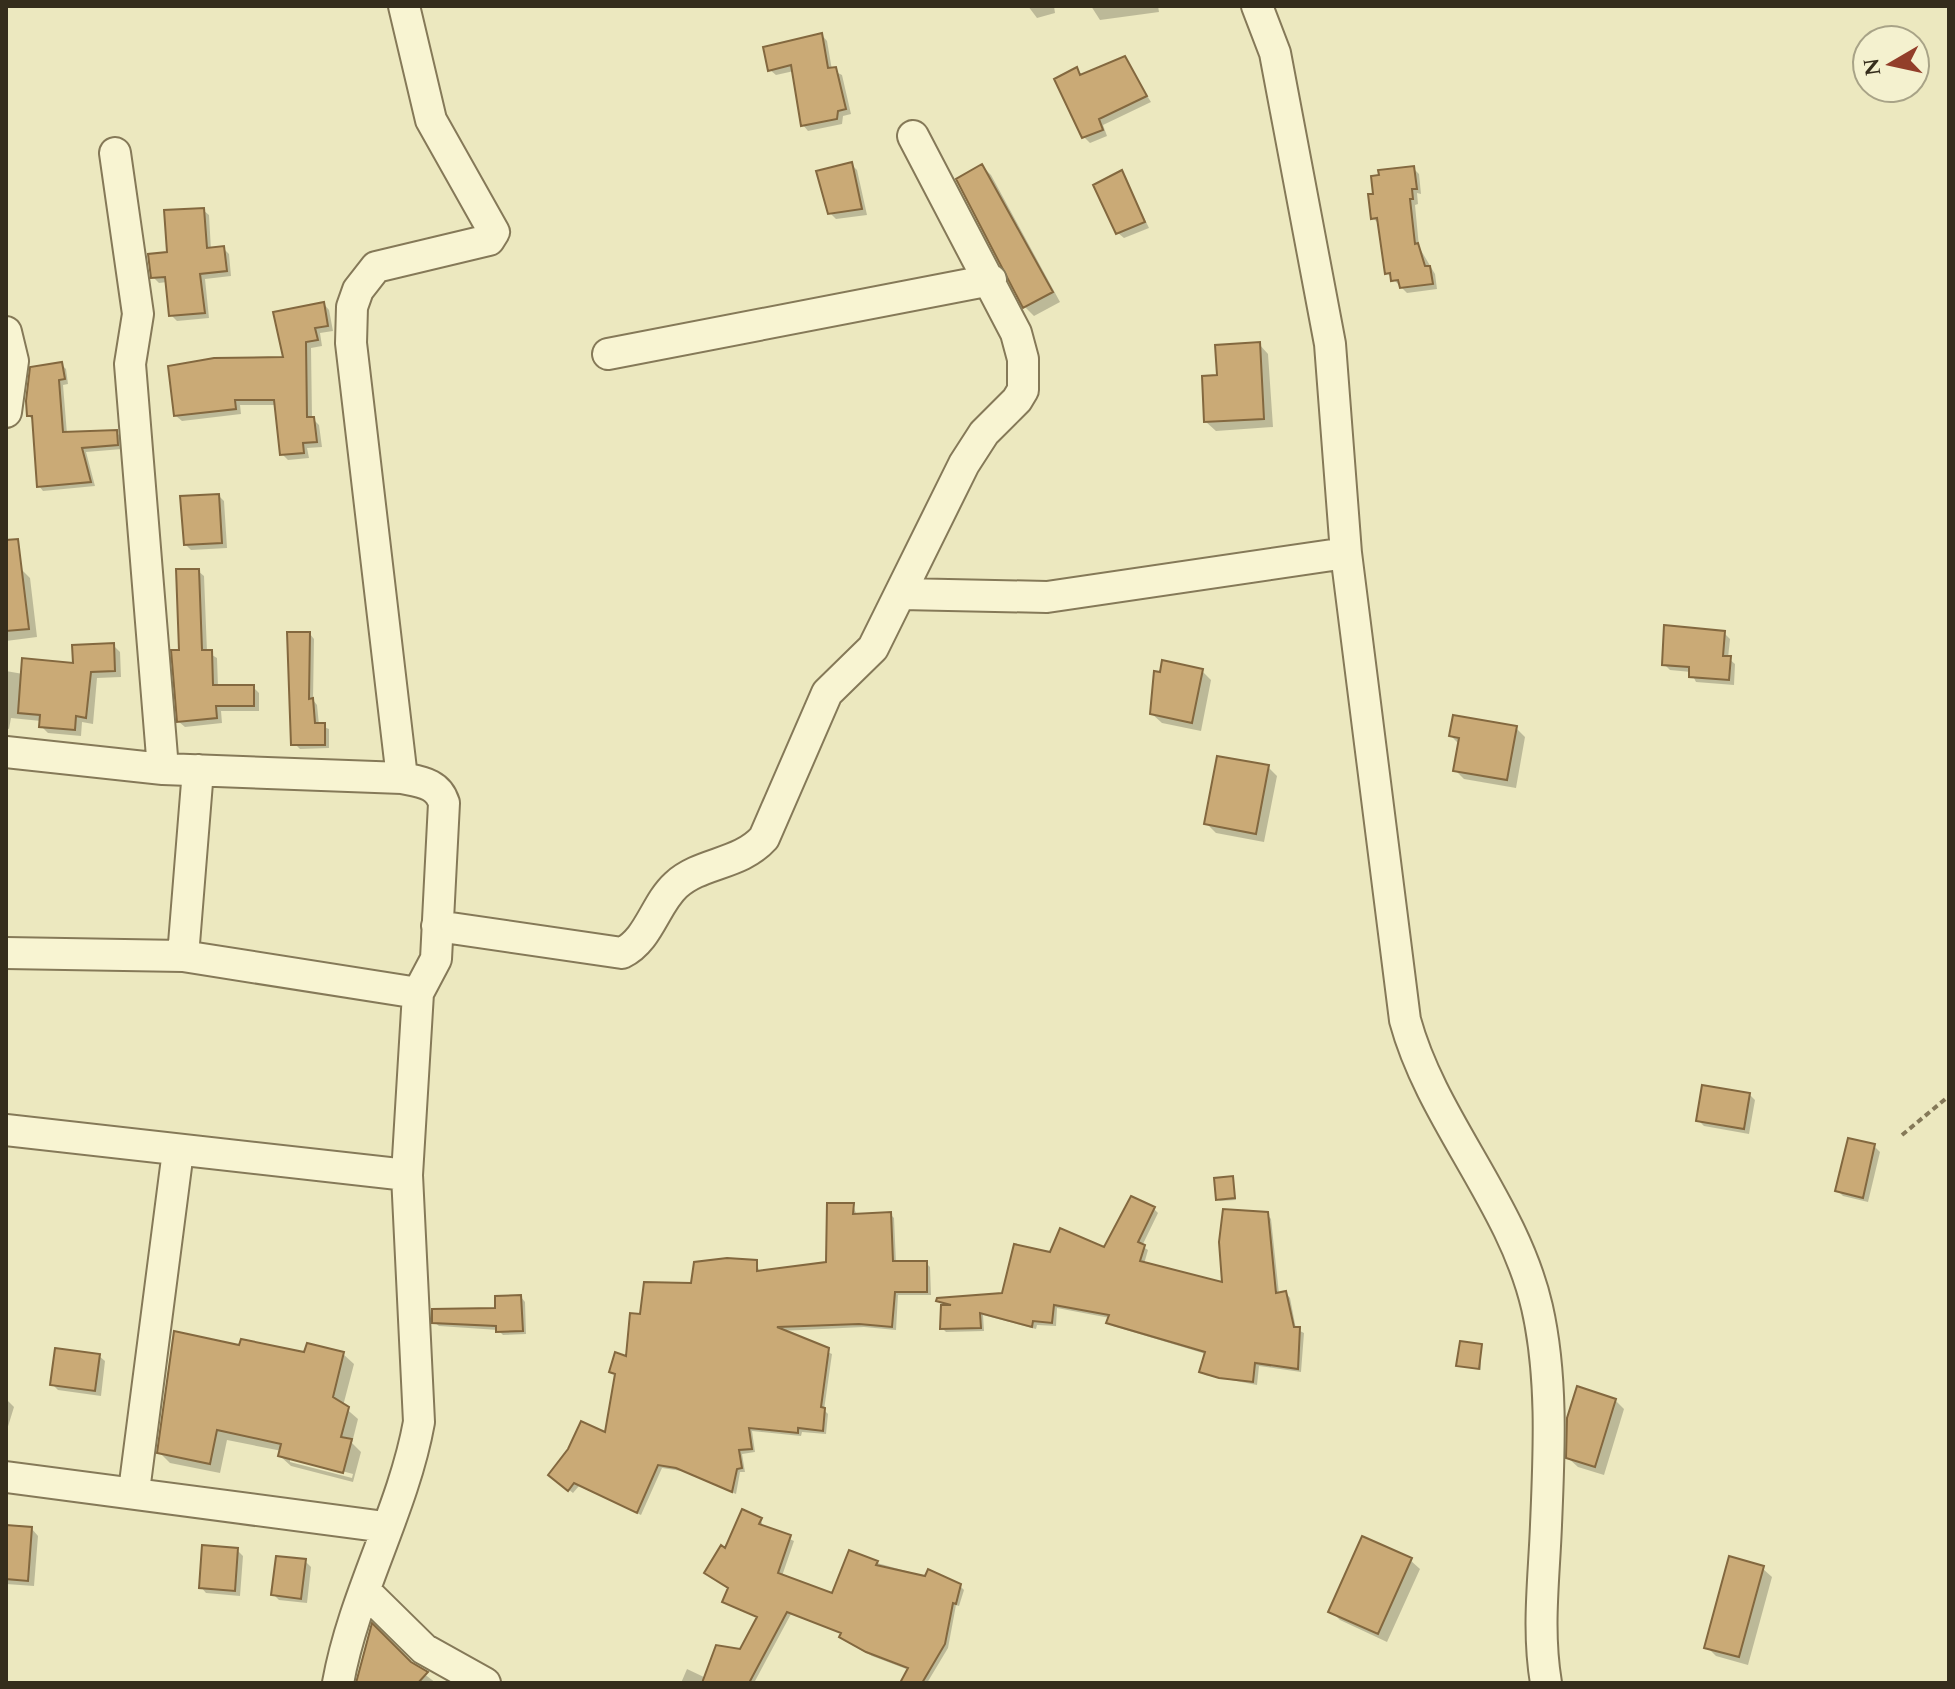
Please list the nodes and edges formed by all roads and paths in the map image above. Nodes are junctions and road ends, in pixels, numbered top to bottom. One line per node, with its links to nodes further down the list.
1 (404, 6): 14 (street)
2 (1257, 6): 9 (street)
3 (913, 136): 5 (street)
4 (115, 153): 12 (street)
5 (991, 280): 7 (street); 10 (street)
6 (6, 332): 8 (street)
7 (608, 354)
8 (6, 412)
9 (1346, 553): 10 (street); 30 (street)
10 (902, 594): 15 (street)
11 (6, 752): 12 (street)
12 (163, 769): 13 (street)
13 (198, 770): 14 (street); 17 (street)
14 (402, 778): 15 (street)
15 (437, 926): 18 (street)
16 (6, 953): 17 (street)
17 (183, 956): 18 (street)
18 (418, 993): 23 (street)
19 (1949, 1096): 21 (path)
20 (6, 1130): 22 (street)
21 (1902, 1135)
22 (178, 1151): 23 (street); 25 (street)
23 (407, 1175): 26 (street)
24 (6, 1477): 25 (street)
25 (134, 1491): 26 (street)
26 (385, 1527): 27 (street)
27 (365, 1591): 28 (street); 29 (street)
28 (338, 1683)
29 (485, 1683)
30 (1546, 1683)

